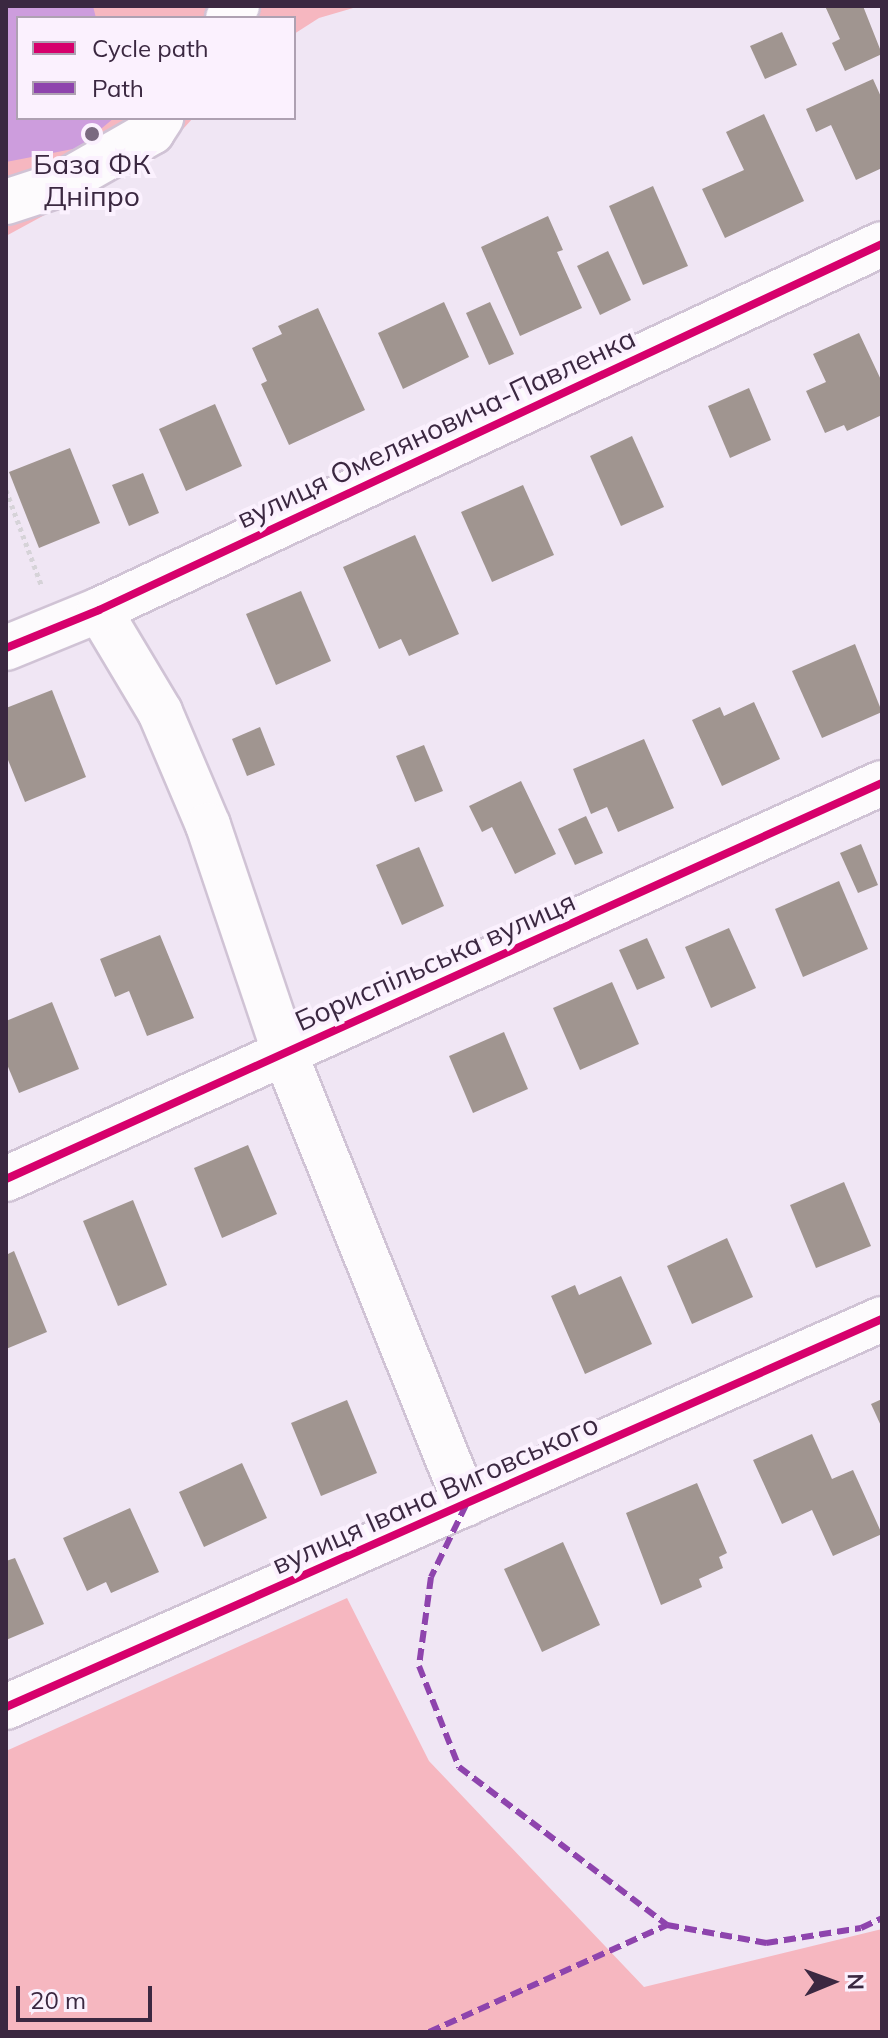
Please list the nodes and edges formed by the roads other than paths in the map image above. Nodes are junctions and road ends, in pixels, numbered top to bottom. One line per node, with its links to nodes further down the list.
1 (160, 120): 2 (street)
2 (6, 202)
3 (882, 244): 4 (street, вулиця Омеляновича-Павленка)
4 (99, 610): 5 (street, вулиця Омеляновича-Павленка); 7 (street)
5 (6, 648)
6 (882, 783): 7 (street, Бориспільська вулиця)
7 (285, 1054): 8 (street, Бориспільська вулиця); 10 (street)
8 (6, 1179)
9 (882, 1319): 10 (street, вулиця Івана Виговського)
10 (466, 1504): 11 (street, вулиця Івана Виговського)
11 (6, 1707)

